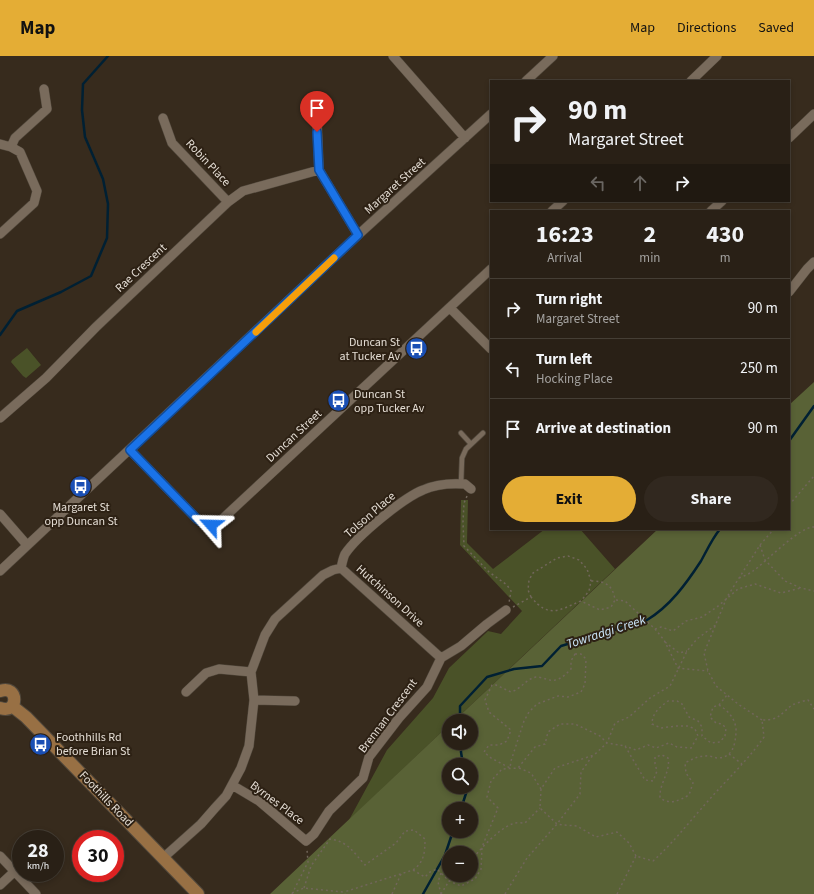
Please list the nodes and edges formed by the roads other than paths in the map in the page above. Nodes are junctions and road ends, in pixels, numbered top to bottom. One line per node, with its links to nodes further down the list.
1 (393, 56): 12 (street)
2 (553, 56): 4 (street)
3 (717, 56): 5 (street)
4 (527, 80)
5 (691, 80)
6 (44, 90): 14 (street)
7 (814, 114): 11 (street)
8 (490, 115): 12 (street, Margaret Street)
9 (163, 118): 16 (street, Robin Place)
10 (317, 120): 15 (street)
11 (790, 137)
12 (465, 138): 22 (street, Margaret Street)
13 (0, 144): 14 (street)
14 (11, 147): 21 (street)
15 (319, 170): 16 (street, Rae Crescent); 22 (street)
16 (228, 202): 28 (street, Rae Crescent)
17 (562, 202): 19 (street)
18 (721, 202): 20 (street)
19 (553, 210)
20 (712, 210)
21 (0, 234)
22 (358, 235): 32 (street, Margaret Street)
23 (814, 262): 25 (street)
24 (490, 270): 26 (street, Duncan Street)
25 (790, 291)
26 (450, 308): 27 (street); 32 (street, Duncan Street)
27 (490, 347)
28 (0, 418)
29 (461, 433): 31 (lane)
30 (483, 433): 31 (lane)
31 (472, 444): 33 (lane)
32 (130, 450): 36 (street, Margaret Street)
33 (461, 484): 34 (street); 37 (street, Tolson Place)
34 (471, 489)
35 (0, 514): 36 (street)
36 (27, 545): 38 (street, Margaret Street)
37 (341, 568): 40 (street, Hutchinson Drive); 41 (street, Hutchinson Drive)
38 (0, 571)
39 (506, 610): 40 (street)
40 (441, 658): 49 (street, Brennan Crescent)
41 (252, 672): 43 (street); 44 (street, Hutchinson Drive)
42 (0, 691): 46 (main road)
43 (186, 692)
44 (254, 700): 45 (street); 48 (street, Hutchinson Drive)
45 (295, 701)
46 (12, 706): 47 (main road); 51 (main road, Foothills Road)
47 (0, 708)
48 (232, 785): 49 (street, Byrnes Place); 51 (street, Hutchinson Drive)
49 (306, 841)
50 (0, 856): 52 (street)
51 (163, 858): 57 (main road, Foothills Road)
52 (12, 869)
53 (12, 873): 55 (street)
54 (25, 882): 56 (street)
55 (0, 885)
56 (36, 894)
57 (198, 894)

